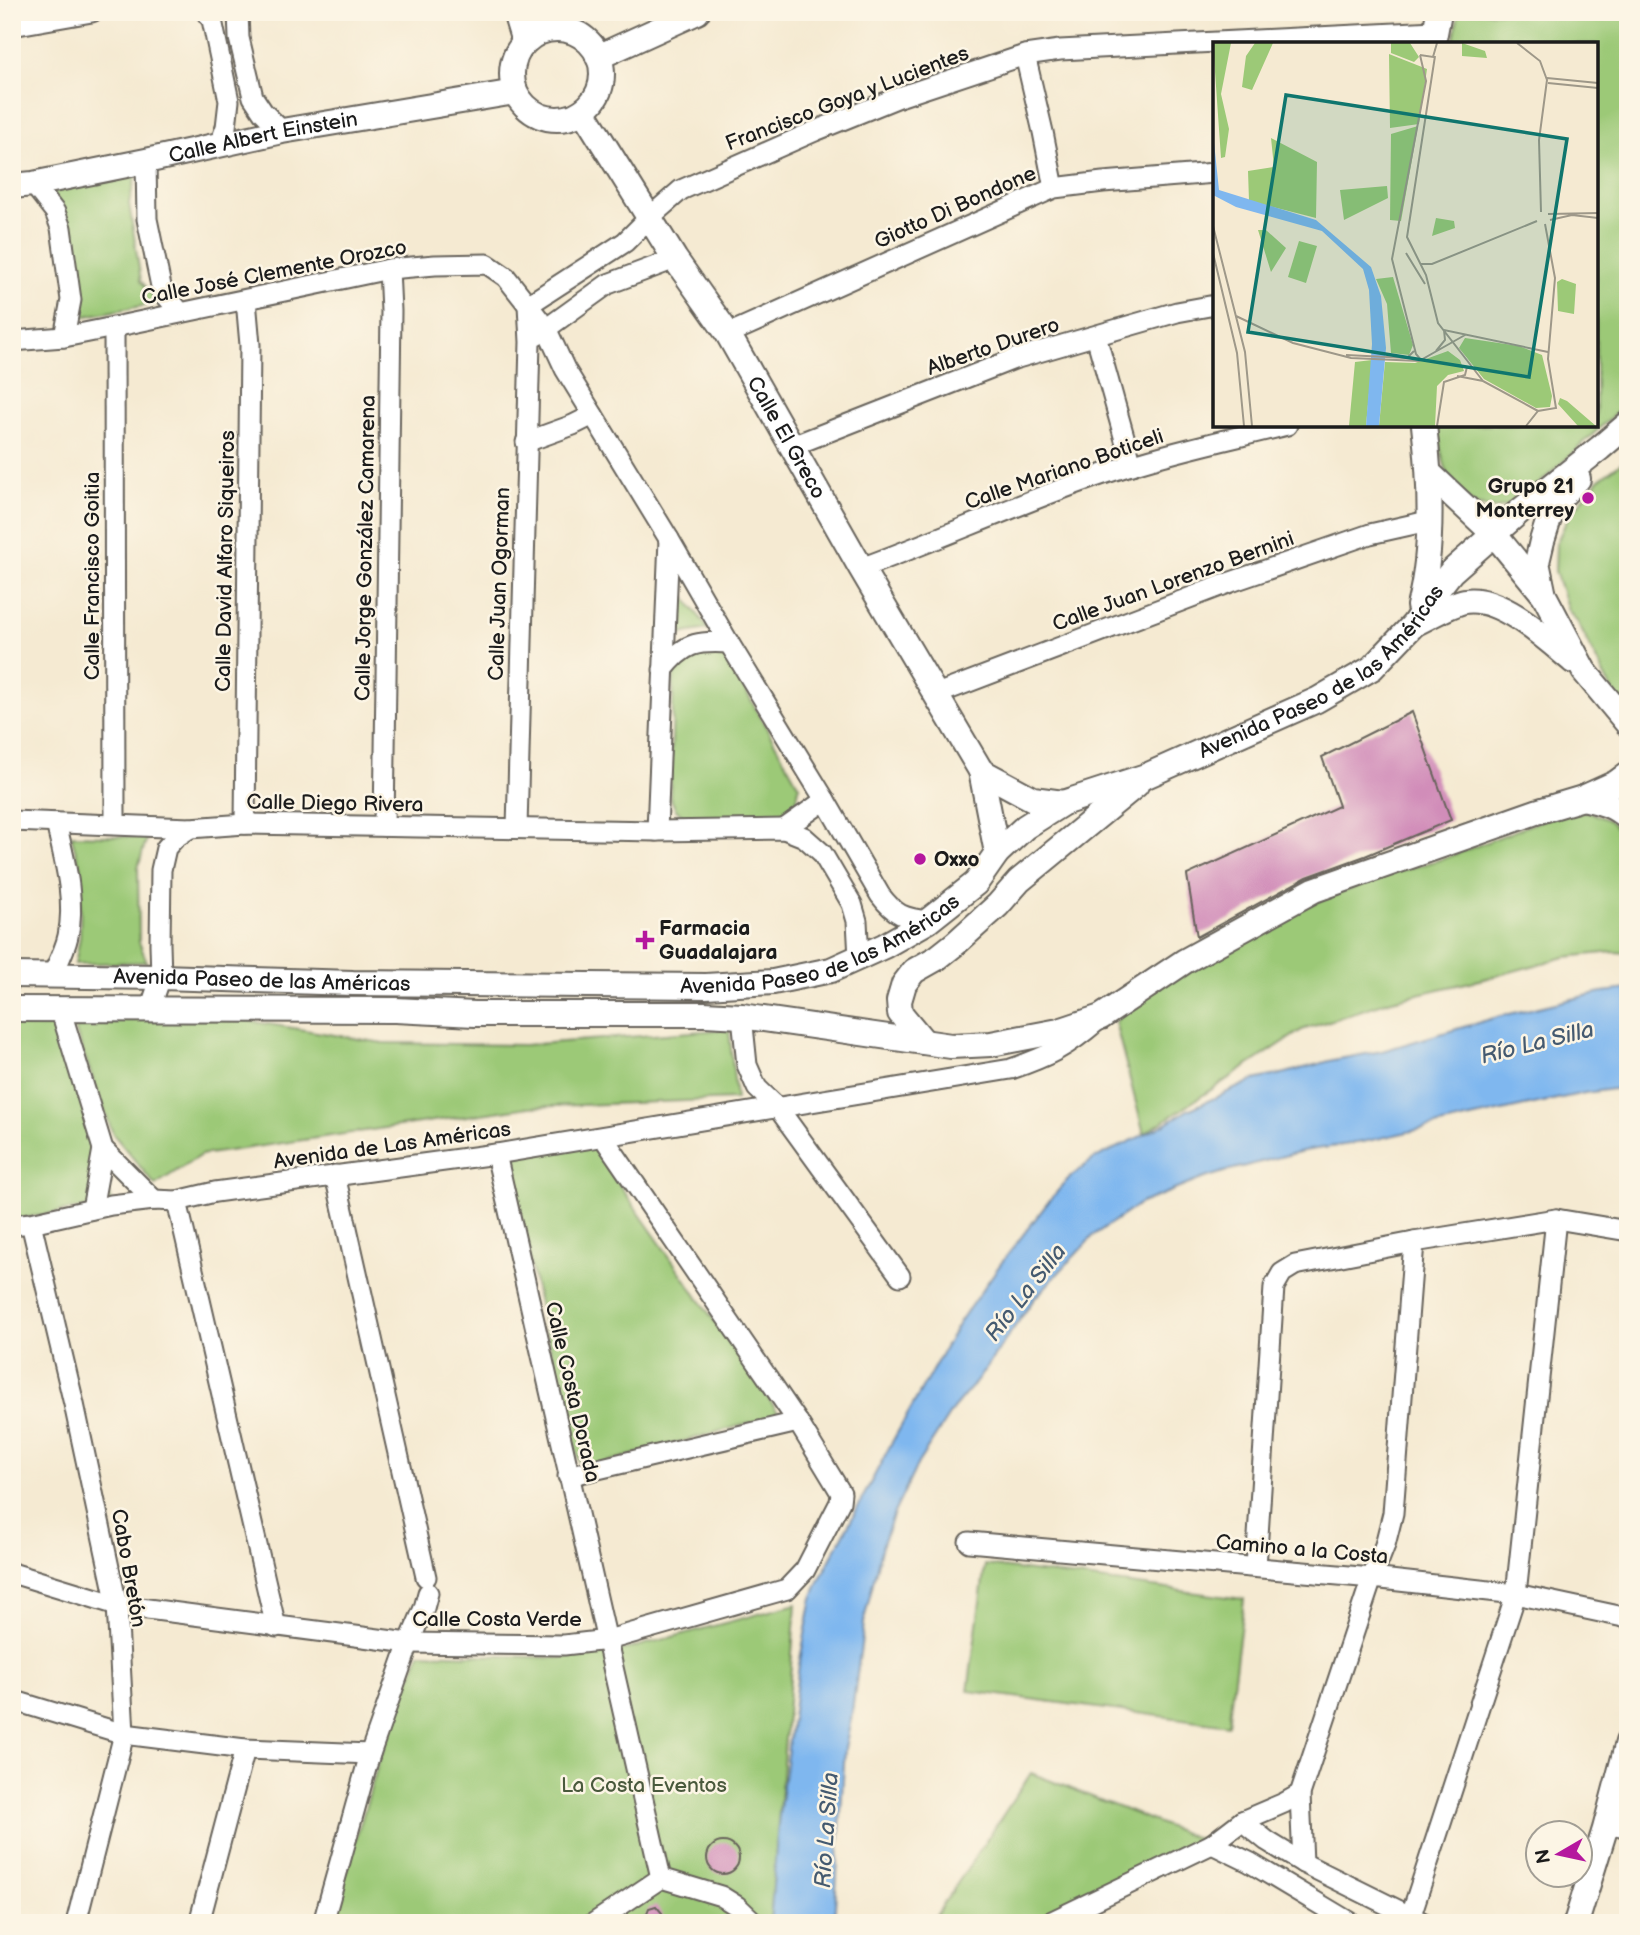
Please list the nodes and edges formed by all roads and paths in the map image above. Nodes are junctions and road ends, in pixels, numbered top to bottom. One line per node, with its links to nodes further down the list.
1 (92, 12): 6 (street)
2 (206, 12): 16 (street)
3 (238, 12): 15 (street)
4 (515, 12): 10 (street)
5 (697, 12): 12 (street)
6 (52, 16): 8 (street)
7 (556, 21): 10 (street); 12 (street)
8 (12, 26)
9 (1436, 29): 11 (street, Francisco Goya y Lucientes)
10 (524, 42): 13 (street)
11 (1025, 55): 20 (street); 21 (street, Francisco Goya y Lucientes)
12 (598, 57): 14 (street)
13 (515, 92): 14 (street); 15 (street, Calle Albert Einstein)
14 (583, 111): 21 (street, Calle El Greco)
15 (282, 131): 16 (street, Calle Albert Einstein)
16 (220, 144): 17 (street, Calle Albert Einstein)
17 (146, 161): 19 (street, Calle Albert Einstein); 27 (street)
18 (1213, 173): 20 (street, Giotto Di Bondone)
19 (23, 185): 32 (street)
20 (1054, 188): 30 (street, Giotto Di Bondone)
21 (650, 217): 22 (street, Calle El Greco); 25 (street, Francisco Goya y Lucientes)
22 (675, 259): 29 (street); 30 (street, Calle El Greco)
23 (389, 270): 24 (street, Calle José Clemente Orozco); 25 (street, Calle José Clemente Orozco); 68 (street, Calle Jorge González Camarena)
24 (246, 300): 27 (street, Calle José Clemente Orozco); 67 (street, Calle David Alfaro Siqueiros)
25 (528, 305): 29 (street, Calle José Clemente Orozco); 34 (street, Calle Juan Ogorman)
26 (1213, 305): 31 (street, Alberto Durero)
27 (180, 312): 28 (street, Calle José Clemente Orozco)
28 (114, 327): 32 (street, Calle José Clemente Orozco); 66 (street, Calle Francisco Goitia)
29 (546, 328): 34 (street); 35 (street, Calle José Clemente Orozco)
30 (728, 334): 41 (street, Calle El Greco)
31 (1096, 336): 41 (street, Alberto Durero); 42 (street)
32 (64, 337): 33 (street, Calle José Clemente Orozco)
33 (12, 341)
34 (530, 342): 40 (street, Calle Juan Ogorman)
35 (593, 415): 40 (street); 48 (street, Calle José Clemente Orozco)
36 (1628, 424): 45 (street, Avenida Paseo de las Américas)
37 (1279, 427): 42 (street, Calle Mariano Boticeli)
38 (1424, 427): 43 (street)
39 (1628, 441): 50 (street)
40 (526, 442): 70 (street, Calle Juan Ogorman)
41 (792, 446): 49 (street, Calle El Greco)
42 (1132, 465): 49 (street, Calle Mariano Boticeli)
43 (1429, 473): 44 (street); 46 (street)
44 (1468, 509): 45 (street); 47 (street)
45 (1520, 511): 47 (street, Avenida Paseo de las Américas)
46 (1428, 521): 51 (street); 55 (street, Calle Juan Lorenzo Bernini)
47 (1494, 534): 50 (street); 51 (street, Avenida Paseo de las Américas)
48 (669, 539): 52 (street, Calle José Clemente Orozco); 53 (street)
49 (861, 568): 55 (street, Calle El Greco)
50 (1544, 595): 54 (street)
51 (1414, 624): 54 (street); 59 (street, Avenida Paseo de las Américas)
52 (729, 643): 53 (street); 61 (street, Calle José Clemente Orozco)
53 (663, 670): 72 (street)
54 (1584, 671): 56 (street)
55 (937, 694): 57 (street, Calle El Greco)
56 (1628, 724)
57 (981, 771): 62 (street); 73 (street, Calle El Greco)
58 (1628, 774): 60 (street, Avenida Paseo de las Américas)
59 (1146, 776): 62 (street, Avenida Paseo de las Américas); 77 (street)
60 (1583, 798): 63 (street); 85 (street, Avenida Paseo de las Américas)
61 (825, 800): 71 (street); 75 (street, Calle José Clemente Orozco)
62 (1063, 803): 73 (street, Avenida Paseo de las Américas)
63 (1628, 818)
64 (12, 821): 65 (street, Calle Diego Rivera)
65 (56, 823): 66 (street, Calle Diego Rivera); 79 (street)
66 (115, 824): 69 (street, Calle Diego Rivera)
67 (245, 824): 68 (street, Calle Diego Rivera); 69 (street, Calle Diego Rivera)
68 (384, 826): 70 (street, Calle Diego Rivera)
69 (190, 828): 80 (street)
70 (517, 828): 72 (street, Calle Diego Rivera)
71 (784, 829): 72 (street, Calle Diego Rivera); 76 (street)
72 (657, 831)
73 (997, 853): 74 (street, Avenida Paseo de las Américas)
74 (976, 883): 75 (street, Avenida Paseo de las Américas); 77 (street)
75 (928, 921): 76 (street, Avenida Paseo de las Américas)
76 (859, 958): 80 (street, Avenida Paseo de las Américas)
77 (937, 958): 86 (street)
78 (12, 975): 79 (street, Avenida Paseo de las Américas)
79 (52, 976): 80 (street, Avenida Paseo de las Américas)
80 (162, 977): 83 (street)
81 (60, 1008): 82 (street, Avenida Paseo de las Américas); 83 (street, Avenida Paseo de las Américas); 89 (street)
82 (12, 1009)
83 (150, 1009): 84 (street, Avenida Paseo de las Américas)
84 (742, 1016): 86 (street, Avenida Paseo de las Américas); 87 (street)
85 (1101, 1017): 86 (street, Avenida Paseo de las Américas); 87 (street)
86 (924, 1042)
87 (778, 1108): 88 (street, Avenida de Las Américas); 99 (street)
88 (603, 1137): 90 (street, Avenida de Las Américas); 100 (street)
89 (103, 1149): 92 (street); 94 (street)
90 (496, 1154): 91 (street, Avenida de Las Américas); 101 (street, Calle Costa Dorada)
91 (335, 1175): 93 (street, Avenida de Las Américas); 111 (street)
92 (154, 1200): 93 (street, Avenida de Las Américas); 94 (street, Avenida de Las Américas)
93 (177, 1201): 109 (street)
94 (92, 1209): 96 (street, Avenida de Las Américas)
95 (1556, 1219): 97 (street); 98 (street); 106 (street)
96 (21, 1224): 107 (street, Cabo Bretón)
97 (1628, 1231)
98 (1414, 1242): 103 (street); 105 (street)
99 (900, 1276)
100 (799, 1422): 101 (street); 110 (street, Calle Costa Verde)
101 (568, 1476): 110 (street, Calle Costa Dorada)
102 (969, 1542): 103 (street, Camino a la Costa)
103 (1255, 1567): 105 (street, Camino a la Costa)
104 (12, 1573): 107 (street, Calle Costa Verde)
105 (1372, 1578): 106 (street, Camino a la Costa); 117 (street)
106 (1516, 1594): 108 (street, Camino a la Costa); 123 (street)
107 (117, 1605): 109 (street, Calle Costa Verde); 113 (street, Cabo Bretón)
108 (1628, 1618)
109 (276, 1627): 111 (street, Calle Costa Verde)
110 (608, 1640): 111 (street, Calle Costa Verde); 122 (street, Calle Costa Dorada)
111 (409, 1643): 116 (street)
112 (12, 1700): 113 (street)
113 (124, 1734): 115 (street); 124 (street, Cabo Bretón)
114 (1628, 1742): 119 (street)
115 (245, 1749): 116 (street); 125 (street)
116 (370, 1754): 126 (street)
117 (1300, 1794): 118 (street); 121 (street)
118 (1242, 1821): 120 (street); 121 (street)
119 (1616, 1826): 131 (street)
120 (1212, 1844): 129 (street); 130 (street)
121 (1303, 1863): 123 (street)
122 (661, 1878): 127 (street); 128 (street)
123 (1417, 1919)
124 (76, 1923)
125 (199, 1923)
126 (323, 1923)
127 (594, 1923)
128 (755, 1923)
129 (1048, 1923)
130 (1352, 1923)
131 (1576, 1923)

